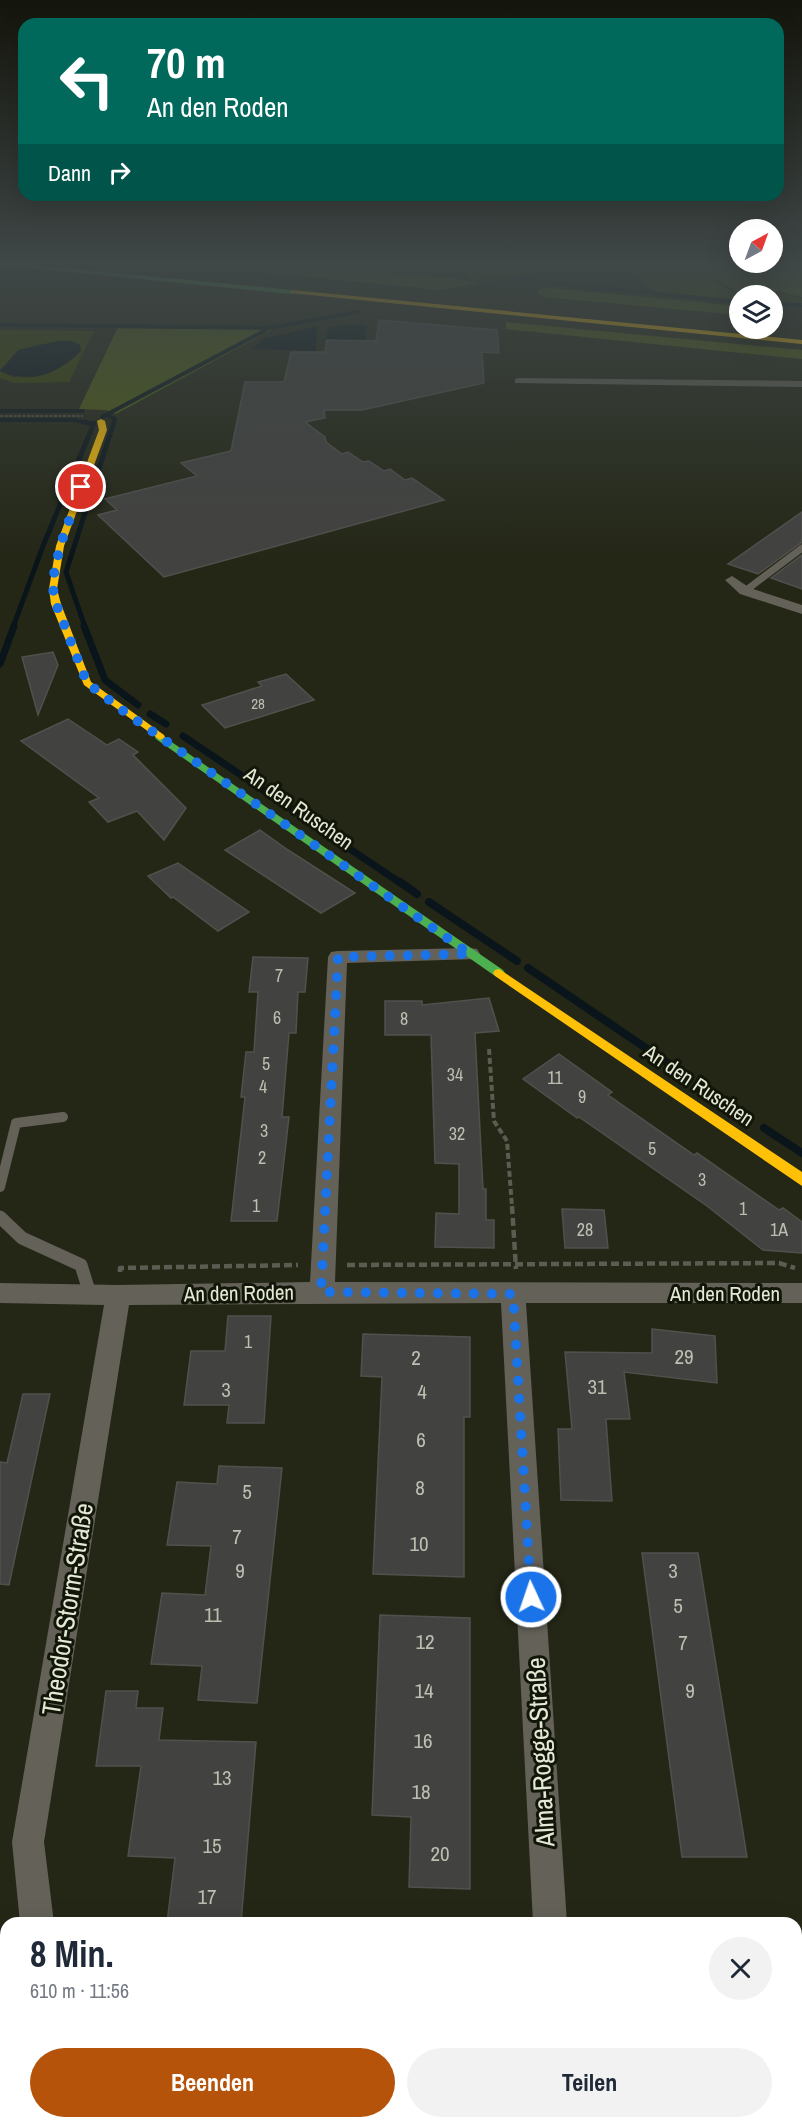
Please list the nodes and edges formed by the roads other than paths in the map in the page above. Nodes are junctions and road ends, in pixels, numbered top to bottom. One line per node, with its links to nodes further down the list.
1 (519, 381): 2 (street)
2 (802, 384)
3 (100, 421): 8 (main road, An den Ruschen)
4 (802, 548): 6 (lane)
5 (732, 580): 6 (street)
6 (745, 591): 7 (street)
7 (802, 610)
8 (470, 954): 10 (main road, An den Ruschen); 14 (street)
9 (63, 1118): 11 (lane)
10 (802, 1180)
11 (0, 1187)
12 (0, 1217): 17 (lane)
13 (515, 1280): 14 (street, An den Roden); 16 (street, An den Roden); 19 (street, Alma-Rogge-Straße)
14 (321, 1292): 17 (street, An den Roden)
15 (0, 1293): 17 (street, An den Roden)
16 (802, 1293)
17 (104, 1295): 18 (street, Theodor-Storm-Straße)
18 (36, 1917)
19 (550, 1917)

